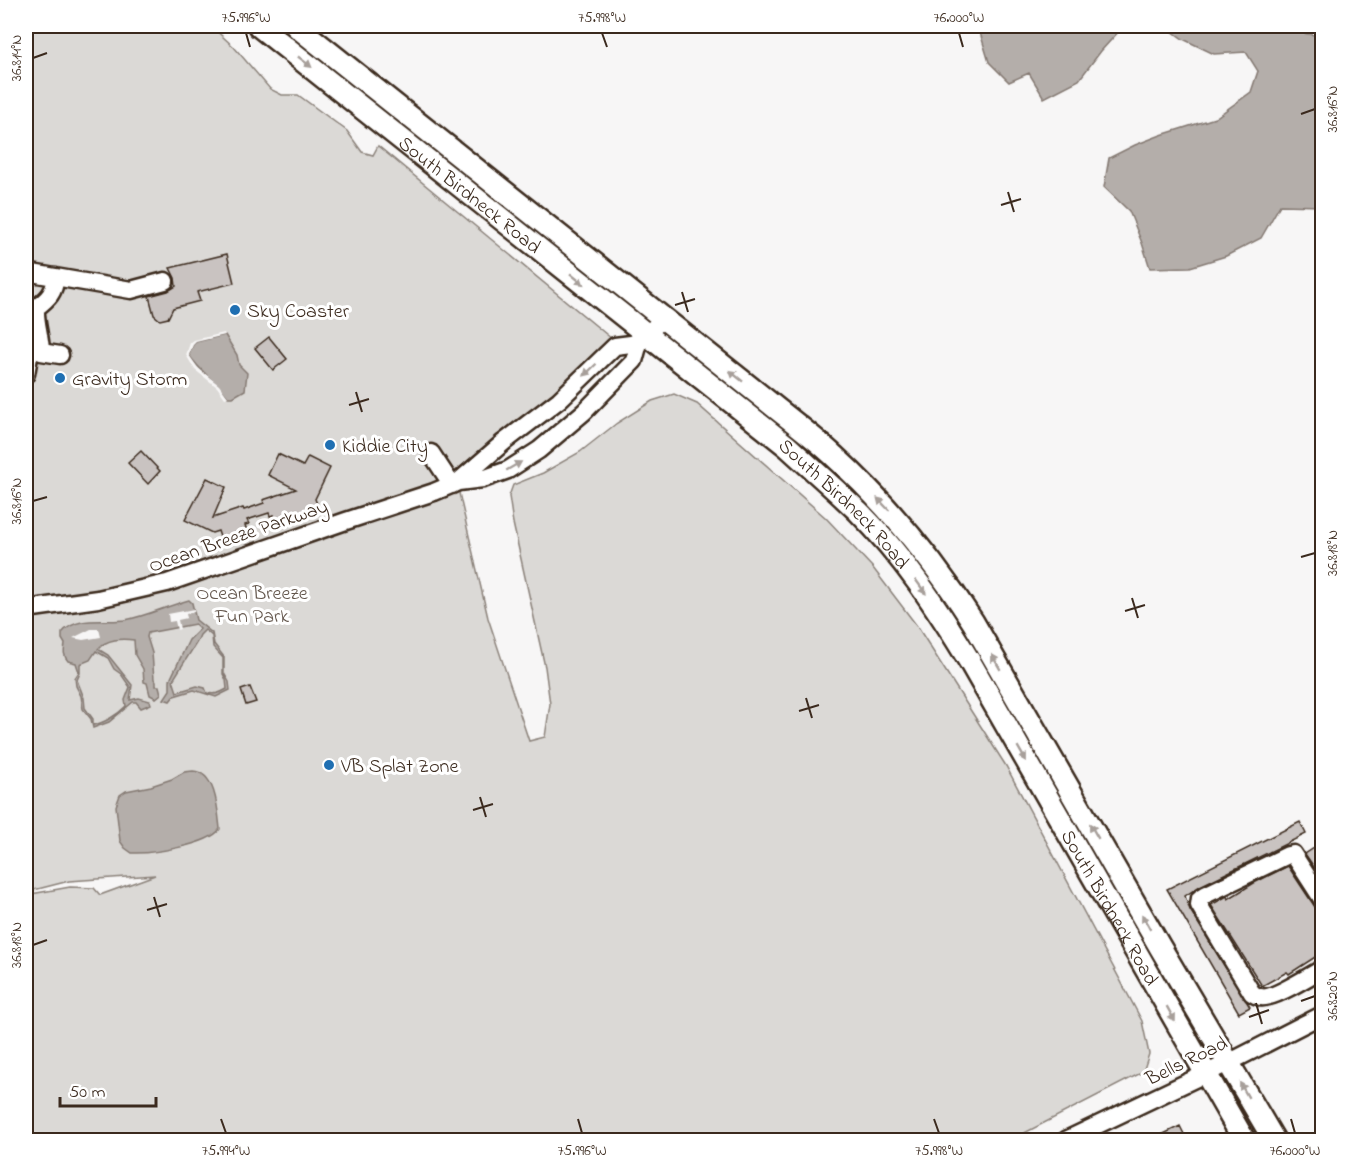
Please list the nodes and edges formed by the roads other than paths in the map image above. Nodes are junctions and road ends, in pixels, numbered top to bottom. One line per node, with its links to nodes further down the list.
1 (260, 26): 9 (main road, South Birdneck Road, one-way to 9)
2 (296, 26): 7 (main road, South Birdneck Road)
3 (26, 272): 4 (street)
4 (56, 277): 5 (street); 6 (street)
5 (165, 281)
6 (28, 309): 10 (street)
7 (663, 318): 9 (street, Ocean Breeze Parkway); 20 (main road, South Birdneck Road, one-way to 7)
8 (26, 326): 11 (street)
9 (643, 339): 12 (street, Ocean Breeze Parkway, one-way to 12); 13 (street, Ocean Breeze Parkway); 21 (main road, South Birdneck Road, one-way to 21)
10 (60, 355)
11 (26, 374)
12 (524, 427): 13 (street); 15 (street, Ocean Breeze Parkway)
13 (539, 450): 15 (street, Ocean Breeze Parkway, one-way to 13)
14 (431, 453): 15 (street)
15 (455, 483): 16 (street, Ocean Breeze Parkway)
16 (26, 609)
17 (1323, 899): 18 (street)
18 (1323, 969)
19 (1323, 1015): 20 (street, Bells Road)
20 (1228, 1063): 21 (street, Bells Road); 24 (main road, South Birdneck Road, one-way to 20)
21 (1204, 1074): 22 (street, Bells Road); 23 (main road, South Birdneck Road)
22 (1066, 1140)
23 (1244, 1140)
24 (1274, 1140)

